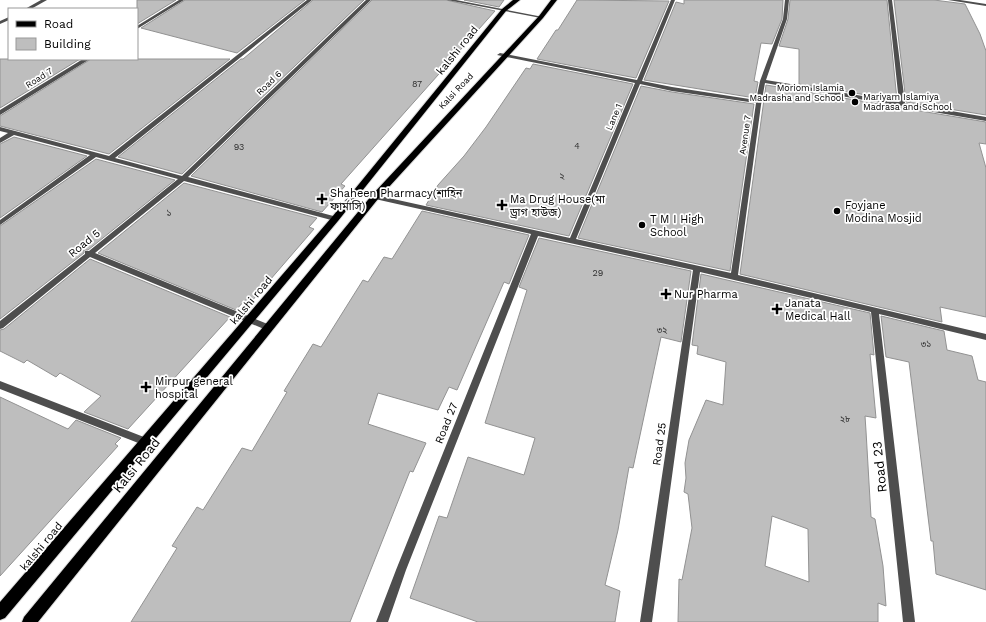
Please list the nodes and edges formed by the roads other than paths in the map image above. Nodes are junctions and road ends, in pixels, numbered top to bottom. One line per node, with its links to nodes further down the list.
1 (45, 0): 13 (street)
2 (182, 0): 16 (street)
3 (310, 0): 29 (street)
4 (369, 0): 30 (street, Road 6)
5 (449, 0): 14 (street)
6 (517, 0): 14 (main road, kalshi road)
7 (554, 0): 15 (main road, Kalsi Road)
8 (673, 0): 19 (street, Lane 1)
9 (787, 0): 20 (street, Avenue 7)
10 (890, 0): 22 (street)
11 (950, 0): 12 (street)
12 (986, 5)
13 (29, 8)
14 (504, 10): 15 (street); 32 (main road, kalshi road)
15 (541, 17): 31 (main road, Kalsi Road)
16 (138, 27)
17 (500, 55): 19 (street)
18 (85, 60): 23 (street, Road 7)
19 (638, 82): 21 (street); 35 (street, Lane 1)
20 (764, 82): 21 (street, Avenue 7); 22 (street)
21 (759, 102): 38 (street, Avenue 7)
22 (902, 105): 24 (street)
23 (0, 113)
24 (986, 119)
25 (0, 129): 26 (street)
26 (12, 133): 27 (street); 28 (street)
27 (0, 141)
28 (94, 155): 29 (street); 33 (street)
29 (109, 159): 30 (street)
30 (182, 179): 32 (street); 36 (street, Road 5)
31 (375, 197): 34 (street); 42 (main road, Kalsi Road)
32 (335, 219): 40 (main road, kalshi road)
33 (0, 223)
34 (535, 233): 35 (street); 48 (street, Road 27)
35 (572, 241): 37 (street)
36 (88, 253): 40 (street); 41 (street, Road 5)
37 (697, 269): 38 (street); 49 (street, Road 25)
38 (734, 277): 39 (street)
39 (875, 310): 43 (street); 50 (street, Road 23)
40 (249, 321): 42 (street); 45 (main road, kalshi road)
41 (0, 326)
42 (267, 328): 47 (main road, Kalsi Road)
43 (986, 337)
44 (0, 385): 45 (street)
45 (146, 442): 46 (main road, kalshi road)
46 (0, 613)
47 (29, 622)
48 (382, 622)
49 (646, 622)
50 (909, 622)

